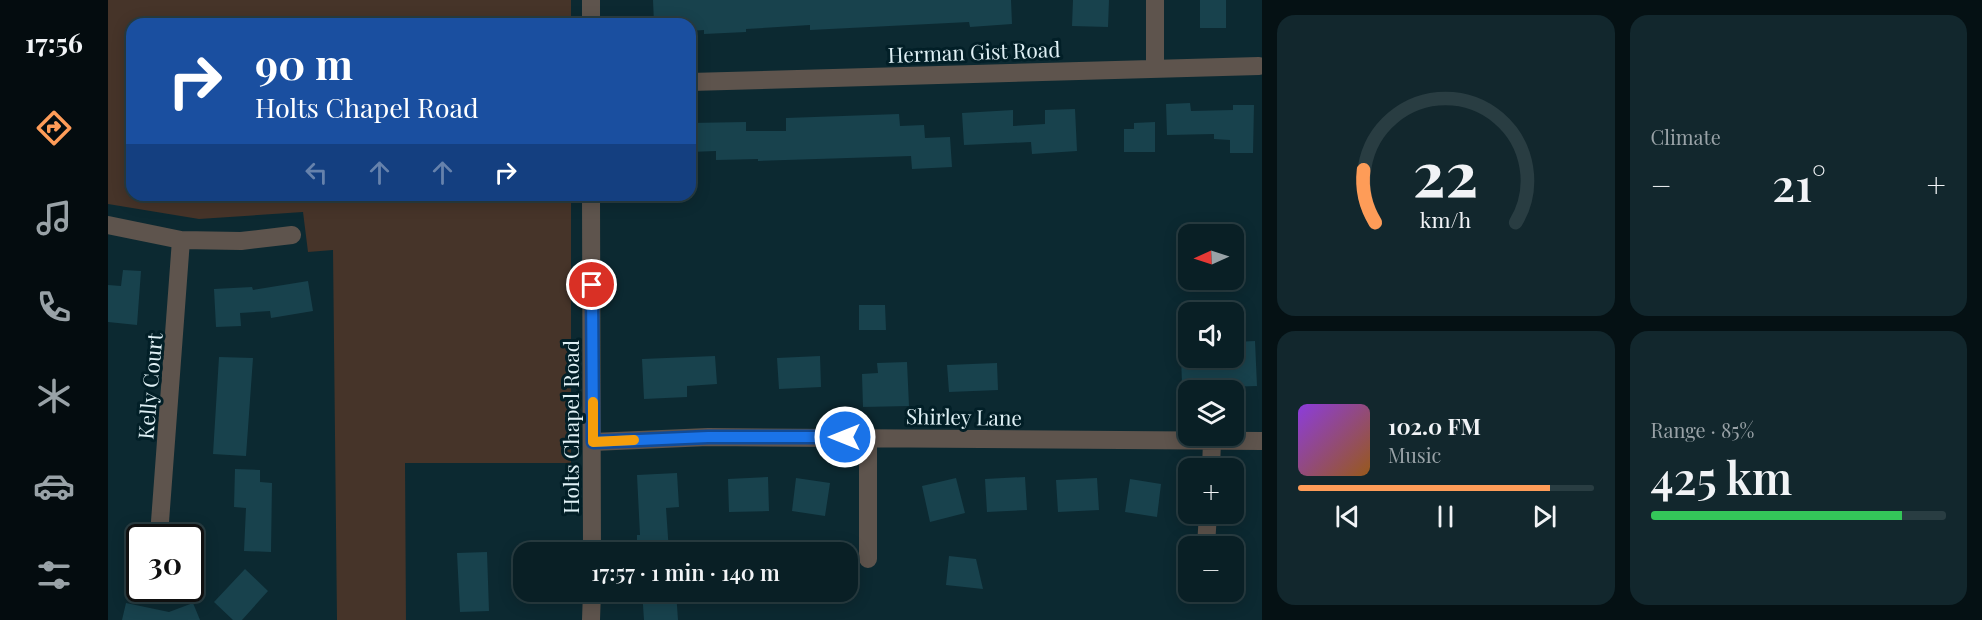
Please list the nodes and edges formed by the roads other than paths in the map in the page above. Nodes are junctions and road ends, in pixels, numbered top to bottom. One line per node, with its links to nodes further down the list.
1 (591, 0): 3 (street)
2 (1155, 0): 5 (street)
3 (591, 18)
4 (1259, 66): 5 (street, Herman Gist Road)
5 (1155, 68): 6 (street, Herman Gist Road)
6 (696, 82)
7 (591, 201): 15 (street, Holts Chapel Road)
8 (108, 225): 10 (street)
9 (292, 235): 10 (street)
10 (181, 240): 16 (street, Kelly Court)
11 (868, 438): 12 (street, Shirley Lane); 15 (street, Shirley Lane); 18 (street)
12 (1178, 441)
13 (1244, 441): 14 (street, Shirley Lane)
14 (1262, 441)
15 (593, 442): 17 (street, Holts Chapel Road)
16 (160, 524)
17 (592, 542)
18 (868, 559)
19 (592, 602): 20 (street)
20 (591, 620)

